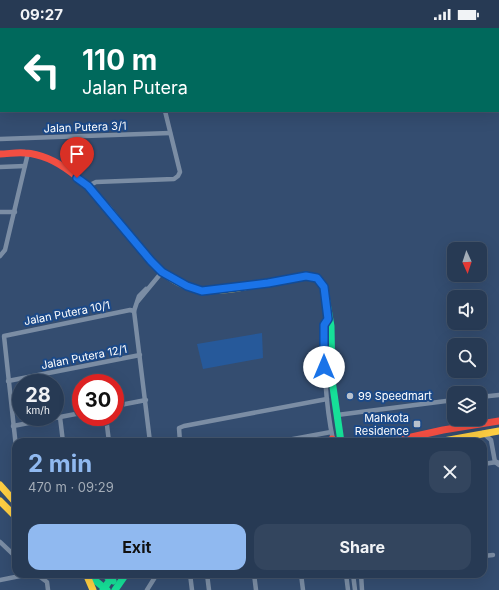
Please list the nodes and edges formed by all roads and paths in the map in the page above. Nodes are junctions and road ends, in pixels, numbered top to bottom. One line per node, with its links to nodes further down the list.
1 (165, 112): 2 (street)
2 (170, 133): 3 (street, Jalan Putera 3/1); 8 (street)
3 (0, 140)
4 (28, 153): 5 (street); 6 (street); 8 (street)
5 (0, 154)
6 (25, 166): 7 (street); 10 (street)
7 (0, 167)
8 (88, 186): 12 (street)
9 (0, 212): 10 (street)
10 (14, 212): 11 (street)
11 (0, 256)
12 (162, 272): 13 (street); 14 (street)
13 (134, 311): 15 (street); 16 (street, Jalan Putera 10/1)
14 (328, 319): 19 (street); 23 (street)
15 (140, 355): 16 (street, Jalan Putera 12/1); 20 (street)
16 (8, 382): 24 (street)
17 (499, 395): 18 (street)
18 (487, 396)
19 (327, 399): 35 (street); 36 (street)
20 (146, 400): 22 (street); 34 (street)
21 (447, 401): 23 (street)
22 (124, 404)
23 (337, 416): 37 (street)
24 (12, 417)
25 (499, 421): 38 (street)
26 (13, 426): 31 (street)
27 (61, 426): 32 (street)
28 (107, 426): 33 (street)
29 (499, 431): 30 (street)
30 (482, 433): 39 (street); 40 (street)
31 (15, 438)
32 (63, 438)
33 (109, 438)
34 (150, 438)
35 (180, 438)
36 (332, 438)
37 (340, 438)
38 (407, 438)
39 (458, 438)
40 (498, 463): 41 (street)
41 (487, 464)
42 (0, 485): 43 (street)
43 (12, 498)
44 (0, 501): 45 (street)
45 (12, 513)
46 (0, 542): 47 (street)
47 (12, 553)
48 (493, 555): 49 (street)
49 (487, 556)
50 (12, 578): 65 (street)
51 (42, 578): 68 (street)
52 (88, 578): 69 (street)
53 (92, 578): 67 (street)
54 (111, 578): 67 (street)
55 (112, 578): 66 (street)
56 (123, 578): 66 (street)
57 (154, 578): 70 (street)
58 (190, 578): 71 (street)
59 (208, 578): 72 (street)
60 (254, 578): 73 (street)
61 (302, 578): 74 (street)
62 (346, 578): 75 (street)
63 (354, 578): 76 (street)
64 (361, 578): 77 (street)
65 (0, 580)
66 (117, 587)
67 (105, 589)
68 (48, 590)
69 (93, 590)
70 (147, 590)
71 (192, 590)
72 (209, 590)
73 (256, 590)
74 (303, 590)
75 (348, 590)
76 (355, 590)
77 (362, 590)

